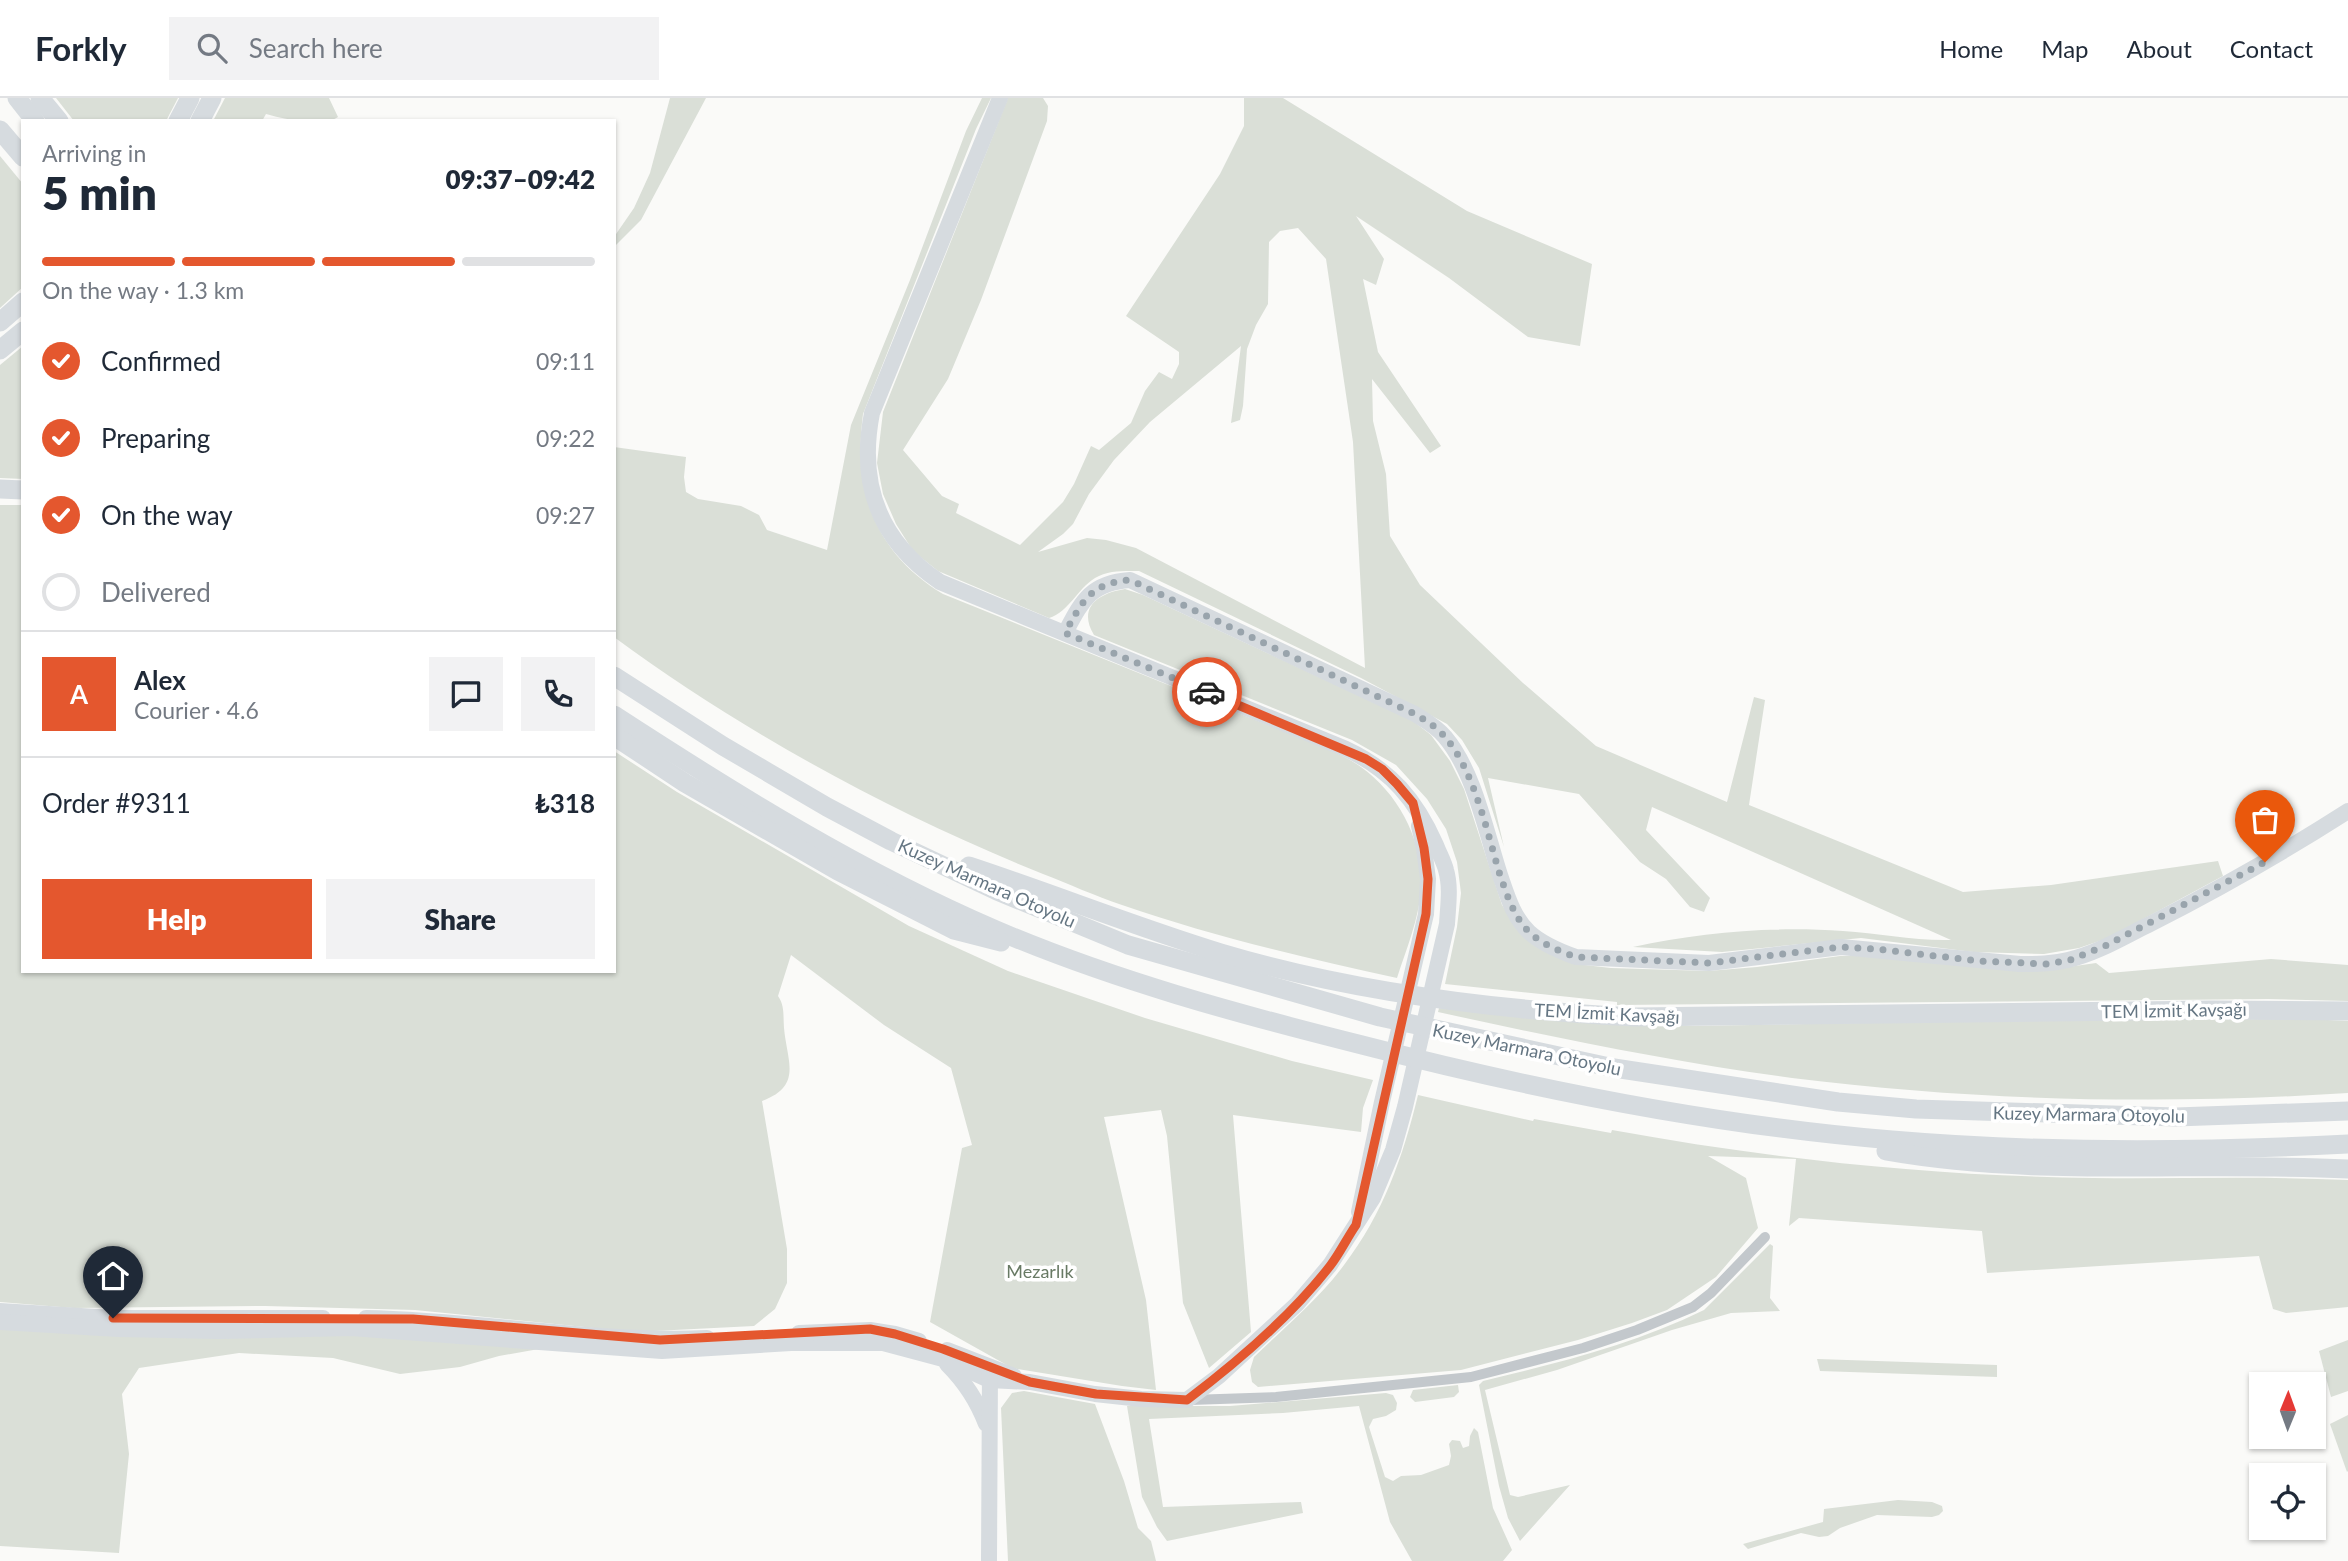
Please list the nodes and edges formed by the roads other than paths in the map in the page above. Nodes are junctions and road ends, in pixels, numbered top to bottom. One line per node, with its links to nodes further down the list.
1 (17, 98): 6 (highway)
2 (40, 98): 7 (highway)
3 (190, 98): 8 (highway)
4 (212, 98): 9 (highway)
5 (1000, 98): 18 (street)
6 (33, 119)
7 (57, 119)
8 (179, 119)
9 (201, 119)
10 (0, 130): 11 (highway)
11 (21, 155)
12 (21, 304): 13 (highway)
13 (0, 322)
14 (21, 333): 15 (highway)
15 (0, 350)
16 (0, 489): 17 (highway)
17 (21, 489)
18 (1065, 633): 22 (street); 23 (street)
19 (616, 677): 24 (highway, Kuzey Marmara Otoyolu)
20 (616, 716): 25 (highway, Kuzey Marmara Otoyolu)
21 (616, 737): 25 (highway)
22 (1413, 803): 31 (street); 31 (street)
23 (2348, 811)
24 (891, 841): 26 (highway, TEM İzmit Kavşağı); 27 (highway, Kuzey Marmara Otoyolu)
25 (1083, 964): 28 (highway, Kuzey Marmara Otoyolu)
26 (2348, 1011)
27 (2348, 1111)
28 (1706, 1118): 29 (highway, Kuzey Marmara Otoyolu); 30 (highway)
29 (2348, 1144)
30 (2348, 1169)
31 (1356, 1225): 38 (street)
32 (1765, 1237): 38 (street)
33 (0, 1311): 36 (street)
34 (0, 1322): 35 (street)
35 (943, 1359): 36 (street); 39 (street)
36 (990, 1373): 37 (street); 39 (street)
37 (1030, 1382): 38 (street); 39 (street)
38 (1187, 1400)
39 (989, 1431): 40 (street)
40 (989, 1561)

